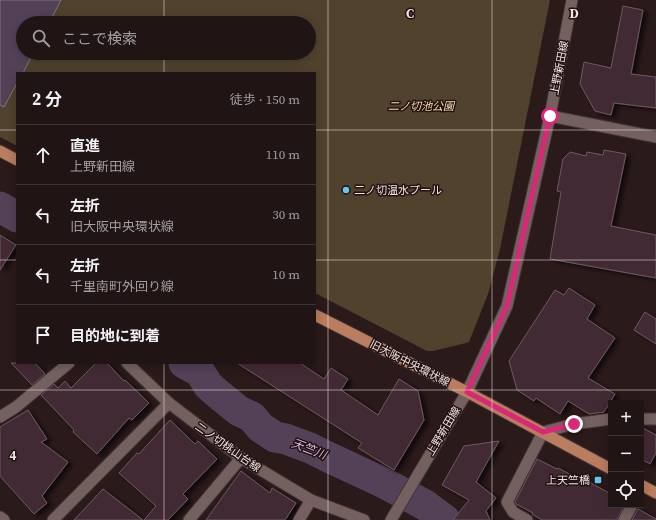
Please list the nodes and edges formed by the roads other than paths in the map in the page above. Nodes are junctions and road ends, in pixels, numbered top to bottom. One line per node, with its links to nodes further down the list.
1 (572, 0): 2 (street, 上野新田線)
2 (550, 116): 3 (street); 9 (street, 上野新田線)
3 (656, 136)
4 (0, 151): 5 (main road)
5 (16, 159)
6 (316, 316): 9 (main road, 旧大阪中央環状線)
7 (68, 364): 11 (street)
8 (128, 364): 10 (street, 二ノ切桃山台線)
9 (467, 392): 15 (main road, 旧大阪中央環状線); 23 (street, 上野新田線)
10 (169, 403): 16 (street, 二ノ切桃山台線); 25 (street)
11 (0, 417)
12 (608, 419): 15 (street)
13 (644, 419): 14 (street)
14 (656, 419)
15 (543, 432): 17 (main road, 旧大阪中央環状線); 29 (street)
16 (241, 458): 20 (street, 二ノ切桃山台線); 26 (street)
17 (608, 466)
18 (644, 488): 19 (main road)
19 (656, 493)
20 (311, 500): 27 (street); 28 (street, 二ノ切桃山台線)
21 (630, 508): 30 (street)
22 (0, 516): 24 (street)
23 (393, 518)
24 (4, 520)
25 (53, 520)
26 (189, 520)
27 (299, 520)
28 (364, 520)
29 (527, 520)
30 (624, 520)

